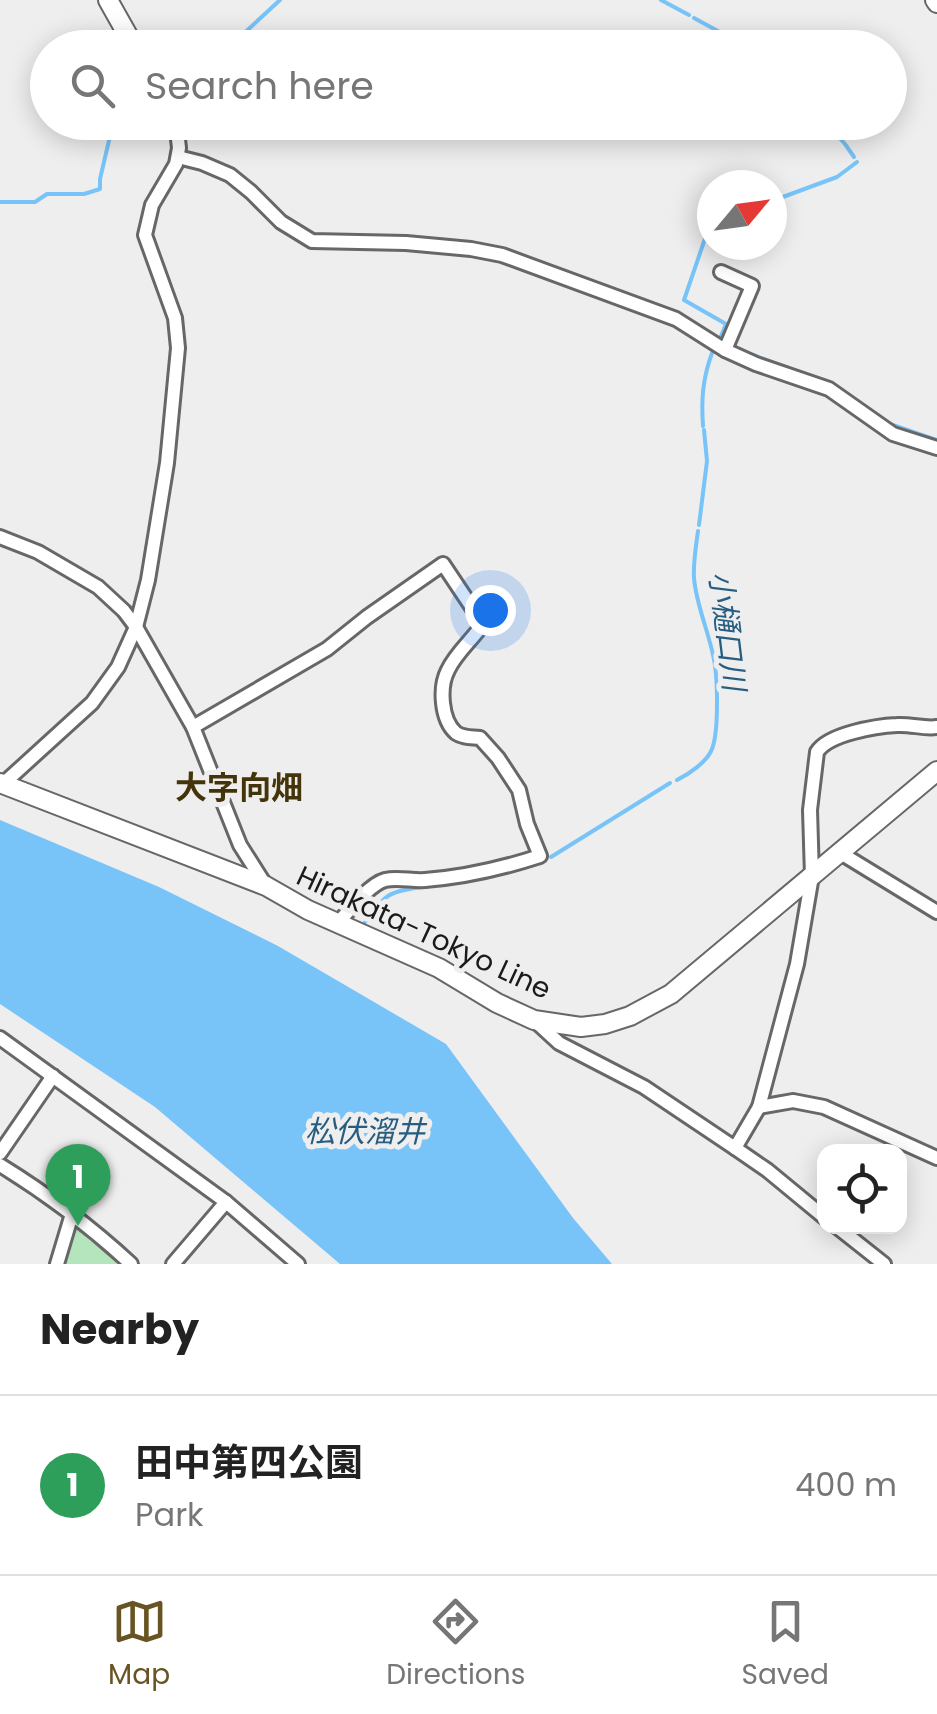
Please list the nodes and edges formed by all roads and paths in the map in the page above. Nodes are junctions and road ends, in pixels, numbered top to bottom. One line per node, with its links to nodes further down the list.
1 (108, 0): 2 (main road)
2 (125, 30)
3 (177, 140): 4 (street)
4 (178, 157): 6 (street); 9 (street)
5 (721, 272): 6 (street)
6 (725, 350): 7 (street)
7 (937, 448)
8 (0, 537): 9 (street)
9 (136, 627): 10 (street); 13 (street)
10 (193, 727): 16 (street); 18 (street)
11 (937, 727): 15 (street)
12 (937, 771): 14 (main road, Hirakata-Tokyo Line)
13 (2, 783): 16 (main road, Hirakata-Tokyo Line)
14 (839, 852): 15 (main road, Hirakata-Tokyo Line); 17 (street)
15 (812, 876): 19 (main road, Hirakata-Tokyo Line); 22 (street)
16 (266, 886): 18 (main road, Hirakata-Tokyo Line)
17 (937, 912)
18 (339, 922): 19 (main road, Hirakata-Tokyo Line)
19 (534, 1020): 23 (street)
20 (0, 1038): 21 (street)
21 (53, 1076): 24 (street); 27 (street)
22 (759, 1107): 23 (street); 25 (street)
23 (735, 1148): 28 (street)
24 (0, 1153)
25 (937, 1158)
26 (0, 1165): 29 (street)
27 (226, 1202): 33 (street); 34 (street)
28 (817, 1211)
29 (72, 1214): 31 (street); 32 (street)
30 (846, 1234): 35 (street)
31 (57, 1264)
32 (131, 1264)
33 (173, 1264)
34 (298, 1264)
35 (884, 1264)

